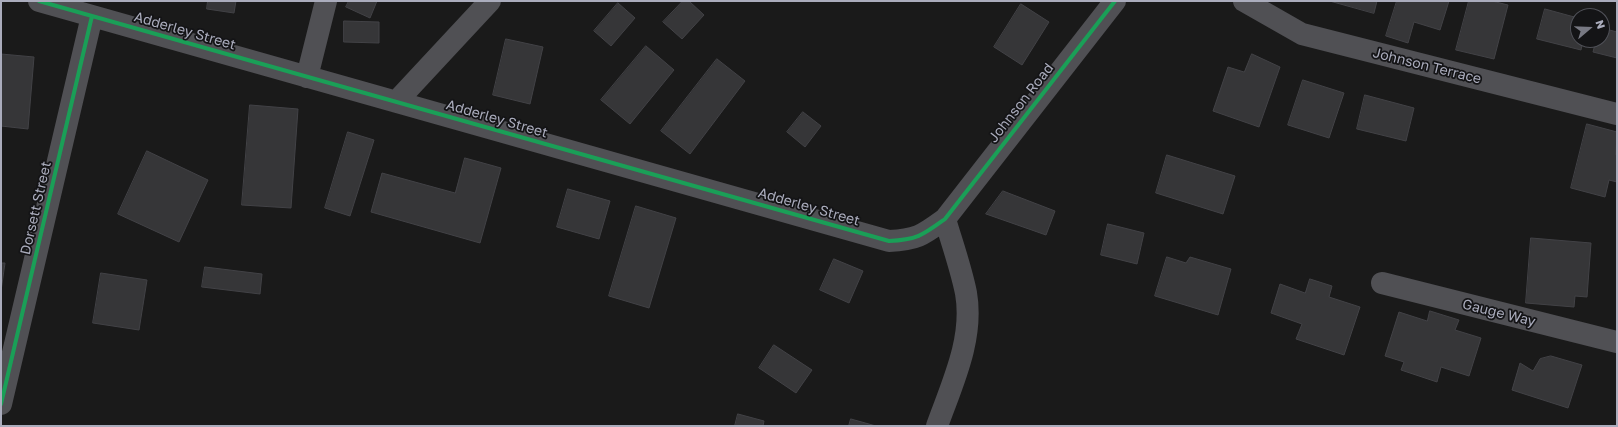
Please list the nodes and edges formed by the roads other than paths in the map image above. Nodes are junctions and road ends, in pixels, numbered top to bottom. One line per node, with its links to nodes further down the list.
1 (38, 1): 6 (street, Adderley Street)
2 (326, 1): 7 (street)
3 (490, 1): 8 (street)
4 (1115, 1): 10 (street, Johnson Road)
5 (1244, 1): 9 (street, Johnson Terrace)
6 (92, 16): 7 (street, Adderley Street); 13 (street, Dorsett Street)
7 (307, 77): 8 (street, Adderley Street)
8 (396, 102): 10 (street, Adderley Street)
9 (1617, 114)
10 (945, 219): 14 (street)
11 (1382, 284): 12 (street, Gauge Way)
12 (1617, 342)
13 (1, 404)
14 (937, 426)

